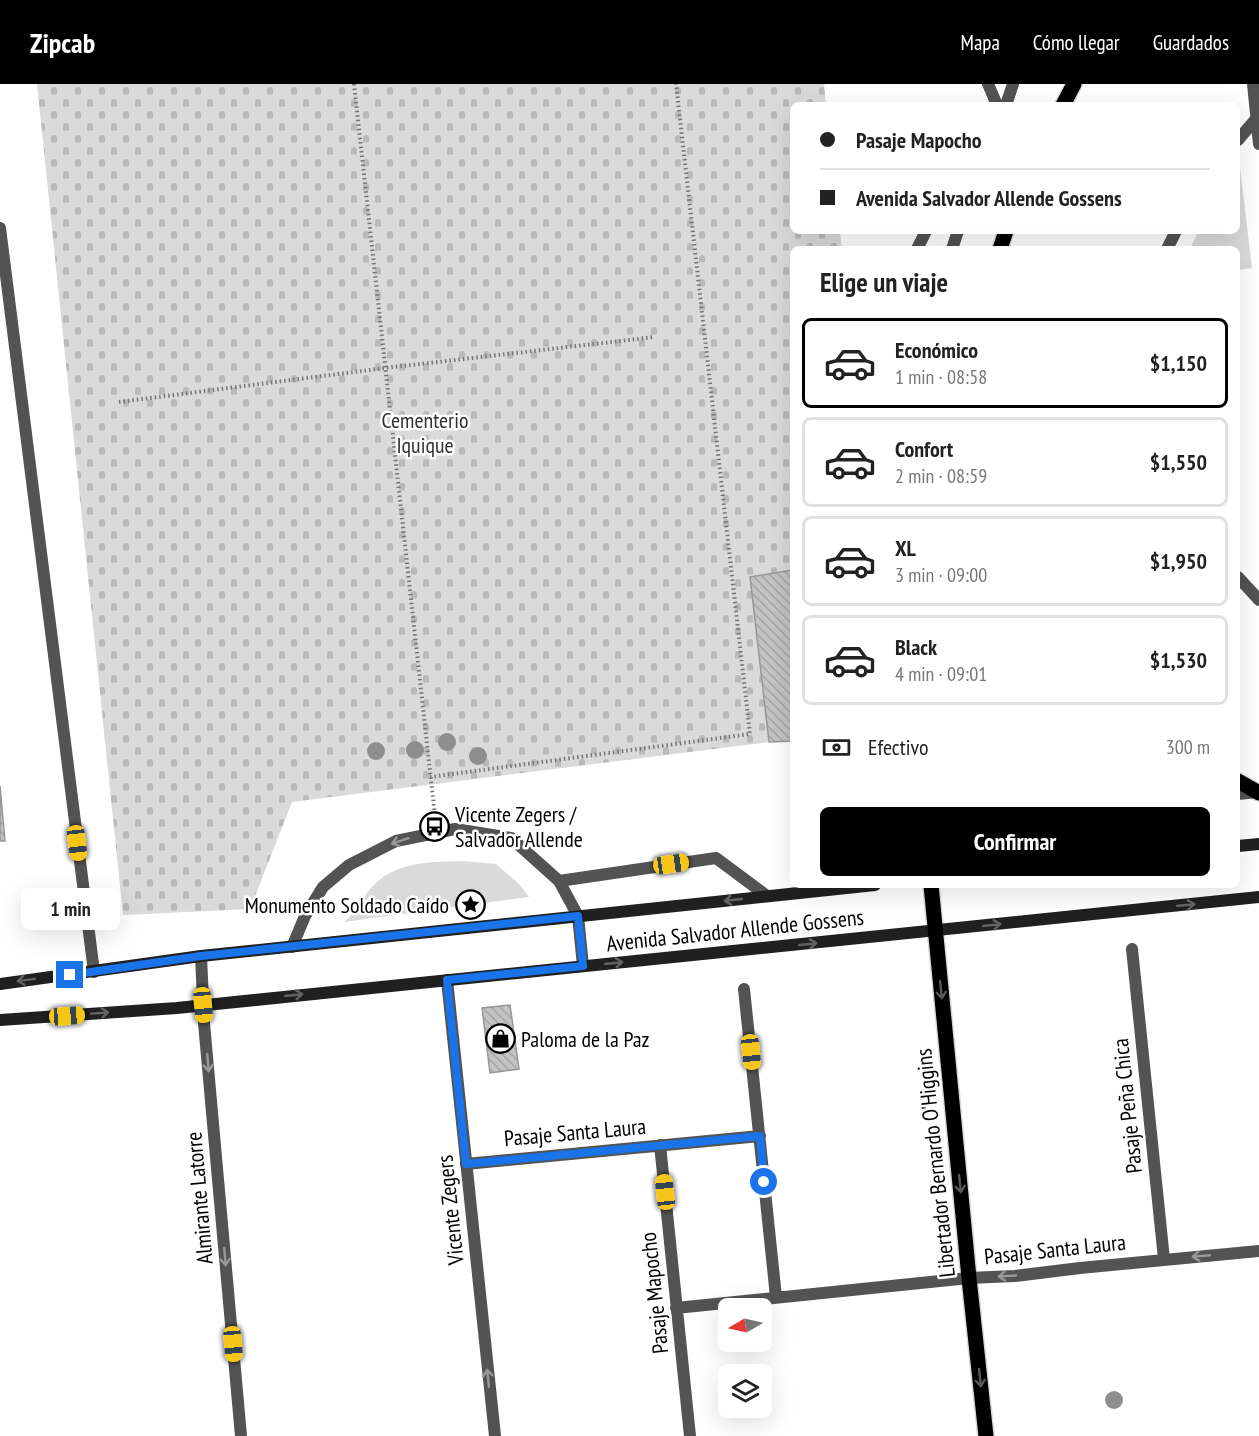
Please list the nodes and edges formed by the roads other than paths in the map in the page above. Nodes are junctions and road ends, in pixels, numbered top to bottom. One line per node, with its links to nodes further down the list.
1 (988, 84): 5 (street)
2 (1013, 84): 6 (street)
3 (1074, 84): 7 (main road)
4 (1252, 84): 8 (street)
5 (996, 102)
6 (1007, 102)
7 (1065, 102)
8 (1257, 120): 9 (street); 10 (street)
9 (1240, 138)
10 (1259, 144)
11 (0, 228): 30 (street)
12 (1240, 578): 13 (street)
13 (1259, 600)
14 (1240, 782): 15 (main road)
15 (1258, 793): 16 (street)
16 (1240, 794)
17 (1259, 844): 18 (main road)
18 (1240, 846)
19 (559, 881): 22 (street); 24 (street); 26 (street, one-way to 26)
20 (846, 888): 22 (main road, Avenida Salvador Allende Gossens)
21 (931, 888): 25 (main road, Libertador Bernardo O'Higgins)
22 (767, 896): 24 (main road, Avenida Salvador Allende Gossens, one-way to 24)
23 (1259, 897): 25 (main road, Avenida Salvador Allende Gossens, one-way to 23)
24 (578, 916): 26 (main road, Avenida Salvador Allende Gossens); 29 (street)
25 (934, 932): 29 (main road, Avenida Salvador Allende Gossens, one-way to 25); 41 (main road, Libertador Bernardo O'Higgins, one-way to 41)
26 (292, 947): 28 (main road, Avenida Salvador Allende Gossens)
27 (1132, 949): 40 (street, Pasaje Peña Chica)
28 (201, 956): 30 (main road, Avenida Salvador Allende Gossens); 34 (street, Almirante Latorre)
29 (583, 966): 31 (main road, Avenida Salvador Allende Gossens)
30 (94, 972): 32 (main road, Avenida Salvador Allende Gossens, one-way to 32)
31 (447, 980): 34 (main road, Avenida Salvador Allende Gossens, one-way to 31); 38 (street, Vicente Zegers)
32 (0, 984)
33 (744, 989): 36 (street)
34 (203, 1005): 35 (main road, Avenida Salvador Allende Gossens, one-way to 34); 44 (street, Almirante Latorre, one-way to 44)
35 (0, 1020)
36 (760, 1136): 37 (street, Pasaje Santa Laura); 42 (street)
37 (660, 1145): 38 (street, Pasaje Santa Laura); 43 (street, Pasaje Mapocho)
38 (466, 1164): 45 (street, Vicente Zegers, one-way to 38)
39 (1259, 1251): 40 (street, Pasaje Santa Laura, one-way to 40)
40 (1164, 1259): 41 (street, Pasaje Santa Laura, one-way to 41)
41 (969, 1278): 42 (street, Pasaje Santa Laura); 47 (main road, Libertador Bernardo O'Higgins, one-way to 47)
42 (776, 1297): 43 (street, Pasaje Santa Laura)
43 (676, 1308): 46 (street, Pasaje Mapocho)
44 (241, 1436)
45 (495, 1436)
46 (690, 1436)
47 (986, 1436)

